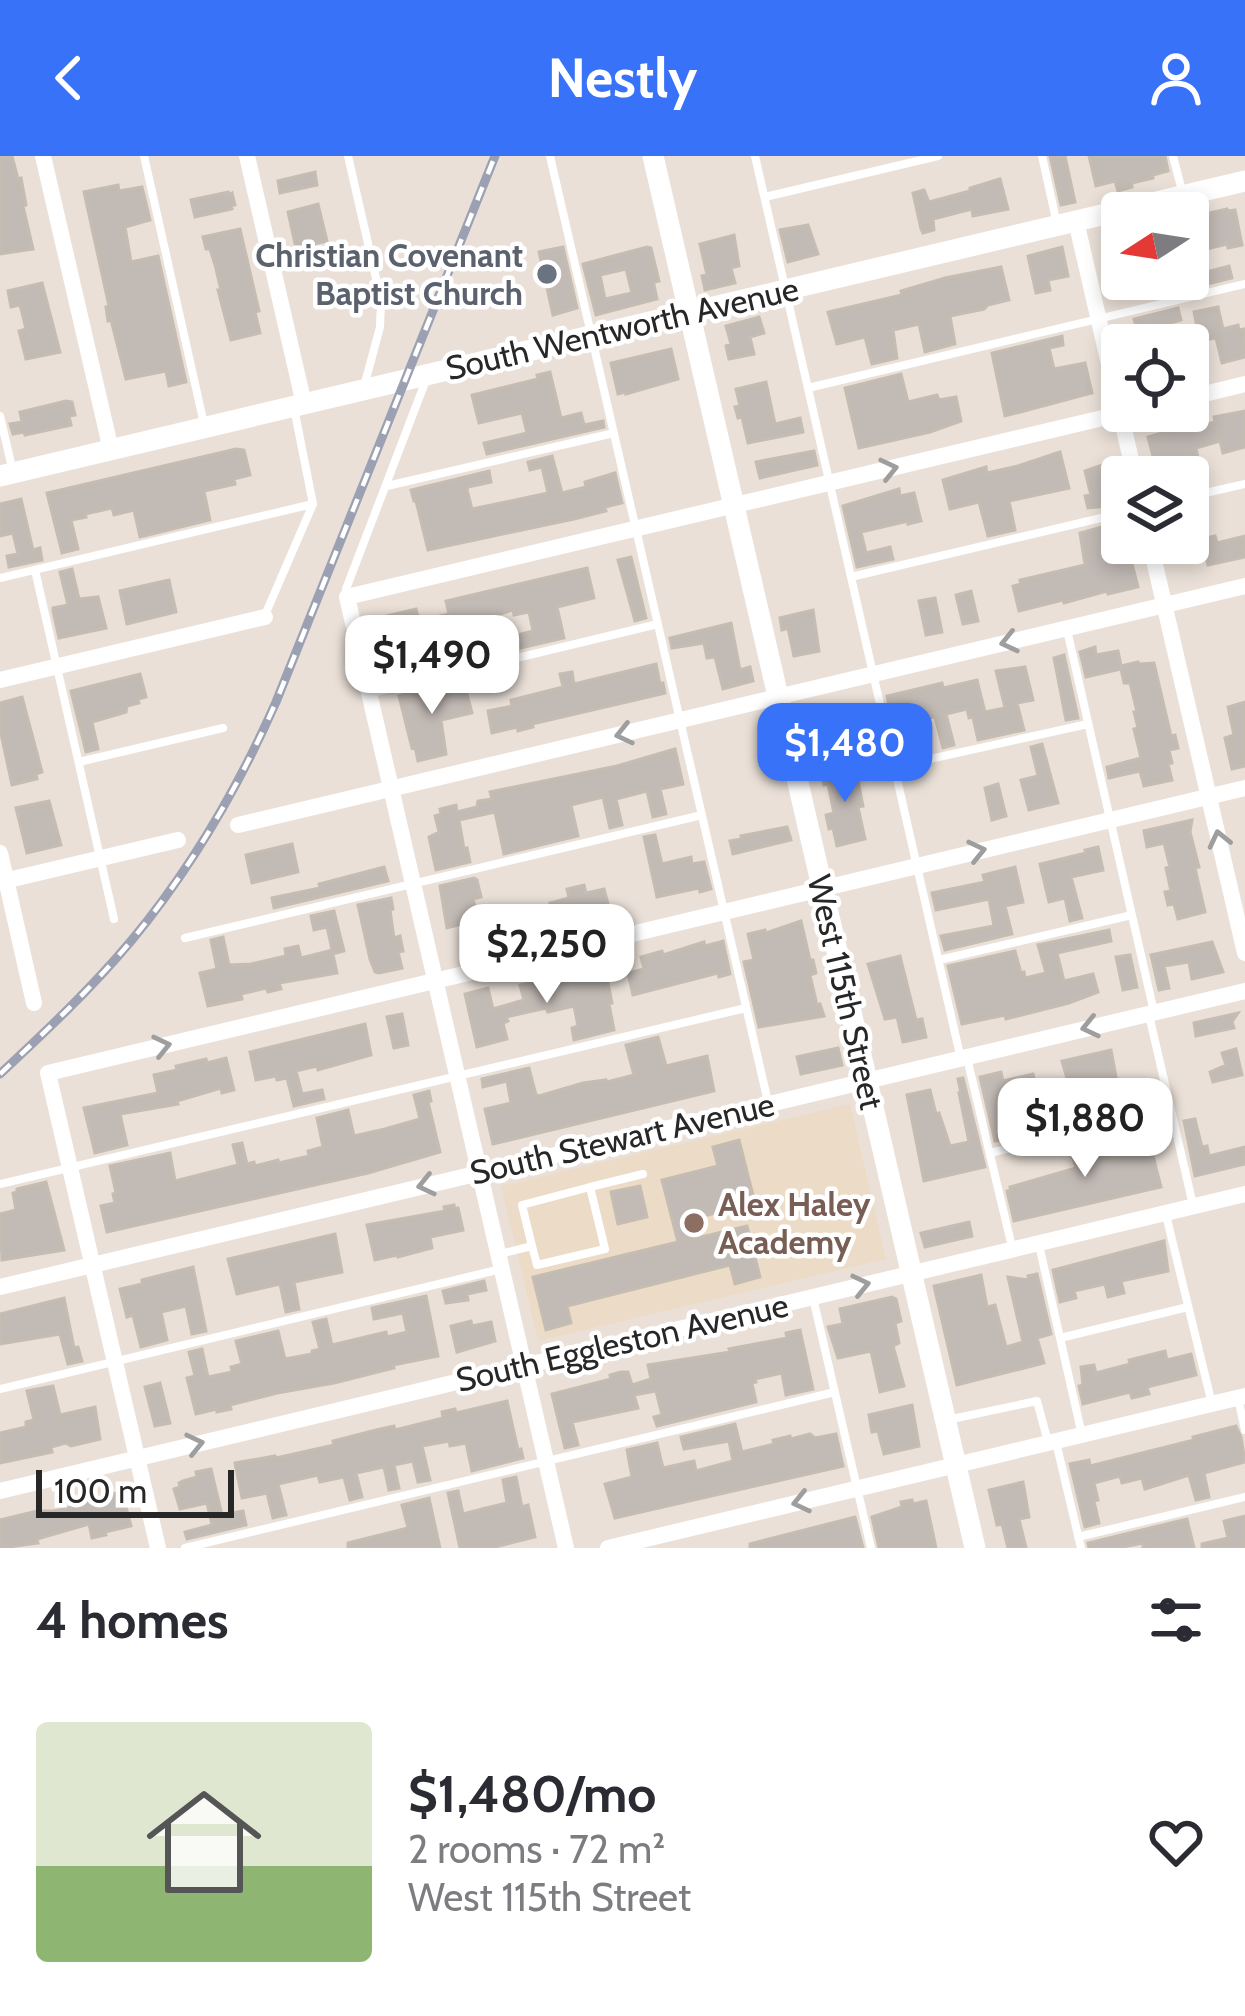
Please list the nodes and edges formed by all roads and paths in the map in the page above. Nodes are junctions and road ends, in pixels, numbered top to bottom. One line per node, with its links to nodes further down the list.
1 (43, 156): 33 (street)
2 (145, 156): 31 (lane)
3 (247, 156): 28 (street)
4 (348, 156): 26 (lane)
5 (550, 156): 22 (lane)
6 (653, 156): 19 (street, West 115th Street)
7 (755, 156): 14 (lane)
8 (938, 156): 14 (lane)
9 (1042, 156): 16 (lane)
10 (1174, 156): 12 (lane)
11 (1245, 181): 13 (street, South Wentworth Avenue)
12 (1182, 192)
13 (1200, 192)
14 (764, 197): 18 (lane)
15 (1101, 215): 16 (street, South Wentworth Avenue)
16 (1067, 223): 18 (street, South Wentworth Avenue); 20 (street)
17 (1245, 284): 20 (lane)
18 (785, 290): 19 (street, South Wentworth Avenue); 25 (lane)
19 (689, 312): 22 (street, South Wentworth Avenue); 40 (street, West 115th Street)
20 (1098, 319): 21 (street); 25 (lane)
21 (1101, 329)
22 (592, 335): 23 (street, South Wentworth Avenue); 32 (lane)
23 (428, 374): 26 (street, South Wentworth Avenue); 37 (lane)
24 (1245, 384): 27 (street)
25 (808, 388): 35 (lane)
26 (364, 390): 28 (street, South Wentworth Avenue)
27 (1209, 393)
28 (299, 405): 31 (street, South Wentworth Avenue); 39 (lane)
29 (0, 416): 34 (lane)
30 (1101, 418): 35 (street, one-way to 30)
31 (205, 428): 33 (street, South Wentworth Avenue)
32 (614, 433): 37 (lane); 42 (lane)
33 (111, 450): 34 (street, South Wentworth Avenue)
34 (7, 475)
35 (830, 483): 40 (street); 46 (lane)
36 (1245, 484): 38 (lane)
37 (386, 486): 48 (lane)
38 (1209, 492)
39 (313, 504): 44 (lane); 50 (lane)
40 (734, 506): 42 (street); 57 (street, West 115th Street)
41 (1101, 518): 46 (lane)
42 (636, 529): 48 (street); 51 (lane)
43 (1155, 564): 49 (street)
44 (35, 570): 45 (lane); 53 (lane)
45 (0, 578)
46 (851, 578): 54 (lane)
47 (1245, 586): 49 (street)
48 (347, 597): 56 (street)
49 (1164, 605): 52 (street); 65 (street)
50 (265, 617): 53 (street)
51 (658, 624): 56 (lane); 58 (lane)
52 (1066, 628): 54 (street, one-way to 54); 59 (lane)
53 (57, 666): 55 (street); 61 (lane)
54 (873, 674): 57 (street); 62 (lane)
55 (0, 680)
56 (370, 694): 63 (street)
57 (778, 697): 58 (street); 75 (street, West 115th Street)
58 (680, 720): 63 (street, one-way to 63); 66 (lane)
59 (1088, 724): 62 (lane); 67 (lane)
60 (223, 728): 61 (lane)
61 (79, 762): 71 (lane)
62 (895, 767): 72 (lane)
63 (392, 788): 68 (street); 74 (street)
64 (1245, 788): 65 (street)
65 (1209, 796): 67 (street); 80 (street, one-way to 65)
66 (702, 815): 74 (lane); 76 (lane)
67 (1110, 820): 72 (street, one-way to 67); 77 (lane)
68 (238, 825)
69 (178, 840): 71 (street)
70 (0, 853): 73 (street)
71 (100, 859): 73 (street); 78 (lane)
72 (917, 865): 75 (street); 81 (lane)
73 (3, 882): 84 (street)
74 (414, 885): 79 (lane); 82 (street)
75 (822, 887): 76 (street); 89 (street, West 115th Street)
76 (724, 911): 82 (street); 85 (lane)
77 (1132, 915): 81 (lane); 86 (lane)
78 (114, 919)
79 (185, 938)
80 (1245, 953)
81 (938, 960): 87 (lane)
82 (436, 981): 88 (street); 93 (street, one-way to 82)
83 (1245, 991): 86 (street, South Stewart Avenue)
84 (34, 1003)
85 (746, 1008): 88 (lane); 90 (lane)
86 (1152, 1013): 87 (street, South Stewart Avenue, one-way to 87); 91 (lane)
87 (964, 1057): 89 (street, South Stewart Avenue); 92 (lane)
88 (458, 1076): 93 (lane); 94 (street)
89 (866, 1079): 90 (street, South Stewart Avenue); 106 (street, West 115th Street)
90 (769, 1103): 94 (street, South Stewart Avenue)
91 (1171, 1109): 92 (lane); 99 (lane)
92 (990, 1153): 103 (lane)
93 (70, 1168): 96 (lane); 105 (street)
94 (480, 1172): 104 (street); 105 (street, South Stewart Avenue, one-way to 105)
95 (643, 1174): 97 (lane)
96 (0, 1184)
97 (590, 1187): 102 (lane); 102 (lane)
98 (1245, 1194): 99 (street, South Eggleston Avenue)
99 (1193, 1206): 100 (street, South Eggleston Avenue)
100 (1165, 1213): 101 (street, South Eggleston Avenue); 109 (lane)
101 (1039, 1243): 103 (street, South Eggleston Avenue); 110 (lane)
102 (532, 1246): 104 (lane)
103 (1012, 1250): 106 (street, South Eggleston Avenue)
104 (501, 1262): 111 (lane); 112 (street)
105 (92, 1265): 107 (street, South Stewart Avenue); 111 (street)
106 (911, 1274): 108 (street, South Eggleston Avenue, one-way to 106); 117 (street, West 115th Street)
107 (0, 1286)
108 (812, 1297): 112 (street, South Eggleston Avenue); 114 (lane)
109 (1188, 1307): 110 (lane); 116 (lane)
110 (1060, 1338): 119 (lane)
111 (115, 1361): 113 (lane); 121 (street)
112 (524, 1366): 121 (street, South Eggleston Avenue, one-way to 112); 122 (street)
113 (0, 1389)
114 (835, 1392): 122 (lane); 124 (lane)
115 (1241, 1397): 116 (street); 118 (lane)
116 (1212, 1404): 119 (street)
117 (945, 1420): 120 (lane); 123 (street, West 115th Street)
118 (1245, 1430)
119 (1082, 1435): 120 (street)
120 (1052, 1442): 123 (street); 127 (lane)
121 (137, 1458): 125 (street, South Eggleston Avenue); 128 (street)
122 (547, 1461): 129 (lane); 130 (street)
123 (956, 1465): 124 (street); 133 (street, West 115th Street)
124 (858, 1488): 131 (street, one-way to 131); 132 (lane)
125 (0, 1491)
126 (1245, 1497): 127 (lane)
127 (1079, 1543)
128 (158, 1548)
129 (184, 1548)
130 (566, 1548)
131 (608, 1548)
132 (871, 1548)
133 (975, 1548)

